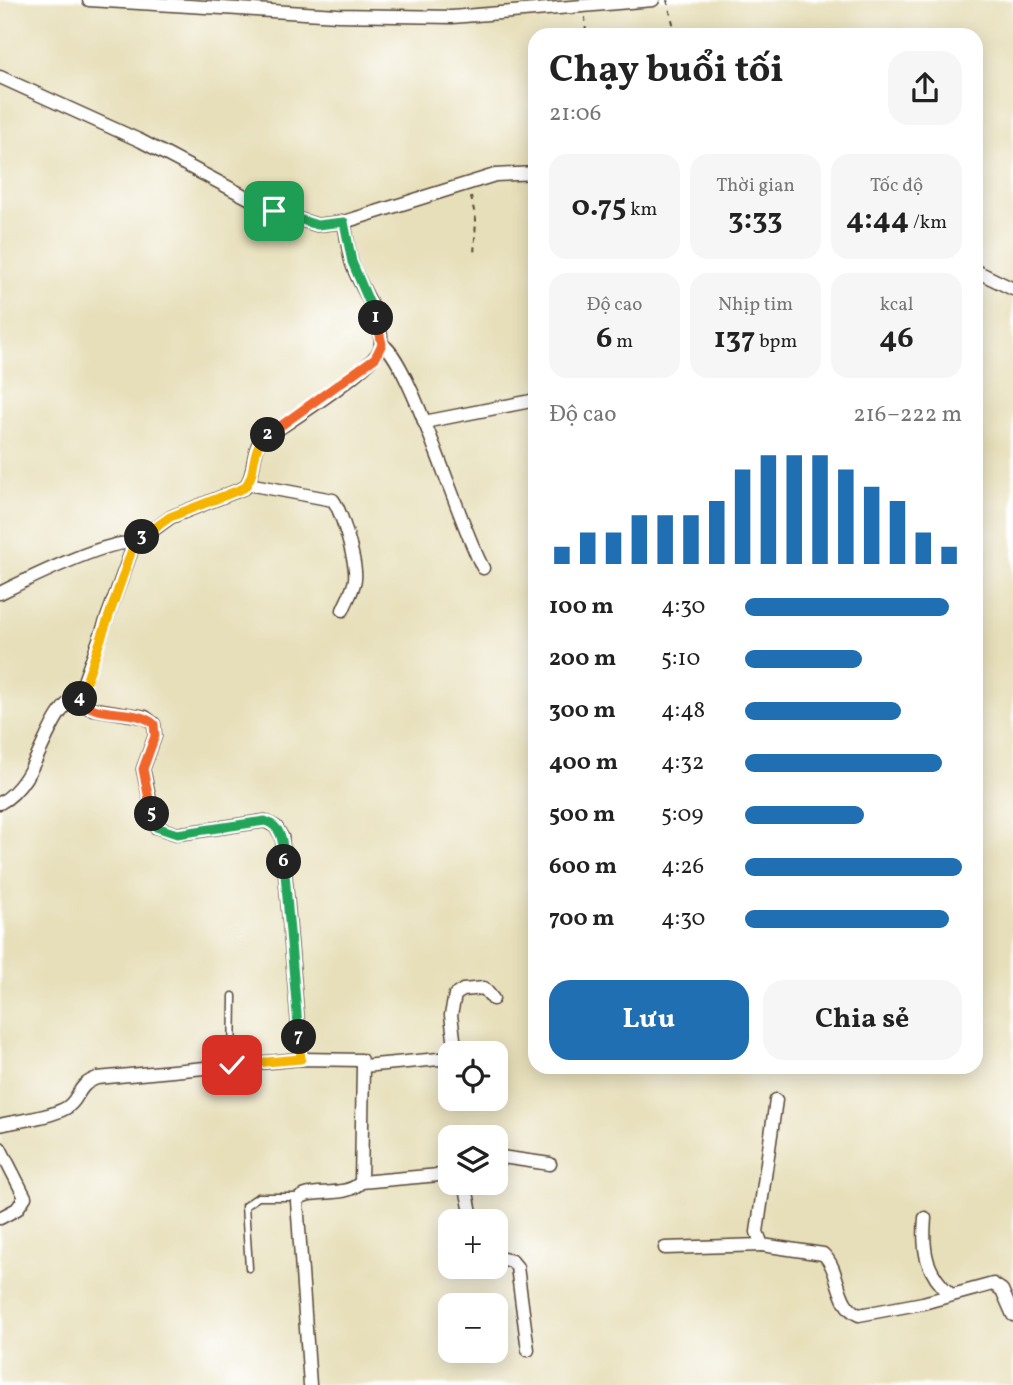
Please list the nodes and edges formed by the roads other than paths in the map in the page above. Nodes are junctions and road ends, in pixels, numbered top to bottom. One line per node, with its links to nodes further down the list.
1 (89, 0): 3 (street)
2 (653, 0): 3 (street)
3 (584, 3)
4 (0, 77): 6 (street)
5 (528, 173): 6 (street)
6 (344, 222): 9 (street)
7 (983, 274): 8 (street)
8 (1013, 289)
9 (382, 344): 11 (street); 12 (street)
10 (528, 402): 11 (street)
11 (424, 422): 14 (street)
12 (248, 484): 13 (street); 16 (street)
13 (134, 544): 15 (street); 17 (street)
14 (483, 568)
15 (0, 593)
16 (343, 610)
17 (79, 695): 18 (street); 22 (street)
18 (0, 803)
19 (233, 996): 24 (lane)
20 (494, 999): 21 (street)
21 (454, 1041)
22 (301, 1059): 24 (street); 25 (street)
23 (438, 1059): 25 (street)
24 (232, 1065): 27 (street)
25 (363, 1066): 32 (street)
26 (776, 1100): 36 (street)
27 (0, 1125)
28 (0, 1148): 34 (street)
29 (508, 1158): 30 (street)
30 (550, 1164)
31 (438, 1175): 32 (street)
32 (361, 1182): 33 (street)
33 (299, 1197): 39 (lane); 43 (street)
34 (0, 1218)
35 (925, 1219): 40 (street)
36 (762, 1245): 37 (street); 40 (street)
37 (665, 1248)
38 (508, 1260): 42 (street)
39 (249, 1268)
40 (951, 1295): 41 (street)
41 (1013, 1315)
42 (528, 1350)
43 (310, 1385)

